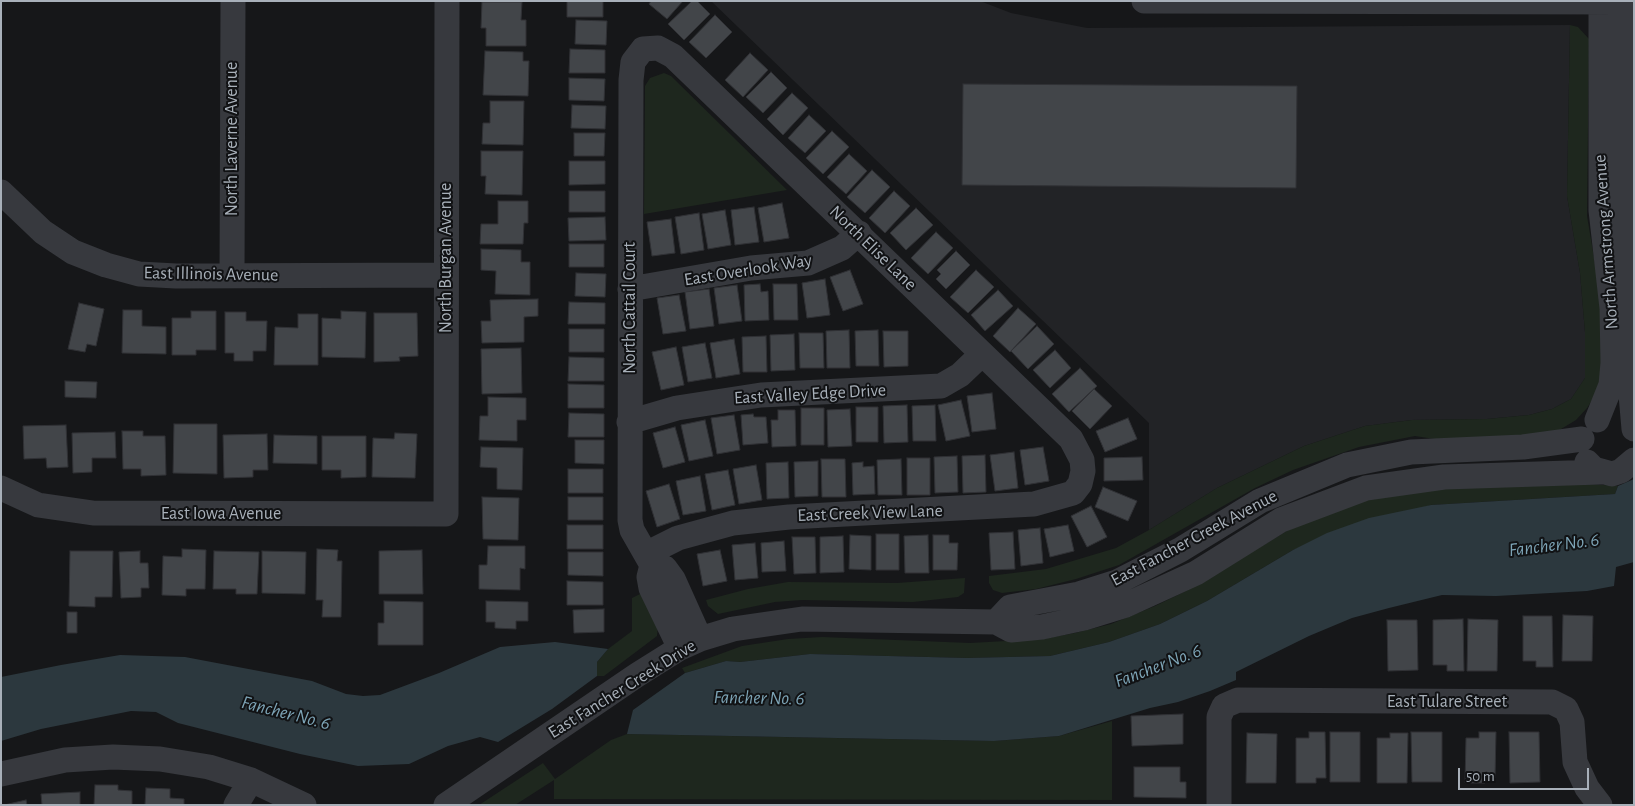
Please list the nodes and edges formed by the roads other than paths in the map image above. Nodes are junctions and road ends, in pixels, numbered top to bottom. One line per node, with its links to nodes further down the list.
1 (233, 1): 10 (street, North Laverne Avenue)
2 (448, 1): 9 (street, North Burgan Avenue)
3 (1144, 1): 5 (street)
4 (1625, 1): 5 (street); 15 (street, North Armstrong Avenue)
5 (1601, 2): 13 (street, North Armstrong Avenue)
6 (643, 49): 8 (street, North Elise Lane); 11 (street, North Cattail Court)
7 (4, 202): 10 (street, East Illinois Avenue)
8 (859, 234): 11 (street, East Overlook Way); 12 (street, North Elise Lane)
9 (446, 275): 10 (street, East Illinois Avenue); 21 (street, North Burgan Avenue)
10 (232, 276)
11 (630, 289): 14 (street, North Cattail Court)
12 (982, 354): 14 (street, East Valley Edge Drive); 18 (street, North Elise Lane)
13 (1598, 420): 15 (street); 16 (street)
14 (629, 422): 22 (street, North Cattail Court)
15 (1634, 430)
16 (1582, 439): 19 (street); 23 (street, East Fancher Creek Avenue)
17 (1634, 460): 19 (street, East Fancher Creek Avenue)
18 (1083, 471): 22 (street, East Creek View Lane)
19 (1600, 472): 23 (street, East Fancher Creek Avenue)
20 (1, 488): 21 (street, East Iowa Avenue)
21 (446, 514)
22 (649, 560): 24 (street, North Cattail Court)
23 (996, 622): 24 (street, East Fancher Creek Drive)
24 (690, 644): 29 (street, East Fancher Creek Drive)
25 (1, 774): 26 (street)
26 (251, 780): 27 (street); 28 (street)
27 (236, 805)
28 (304, 805)
29 (446, 805)
30 (1220, 805): 31 (street, East Tulare Street)
31 (1600, 805)

